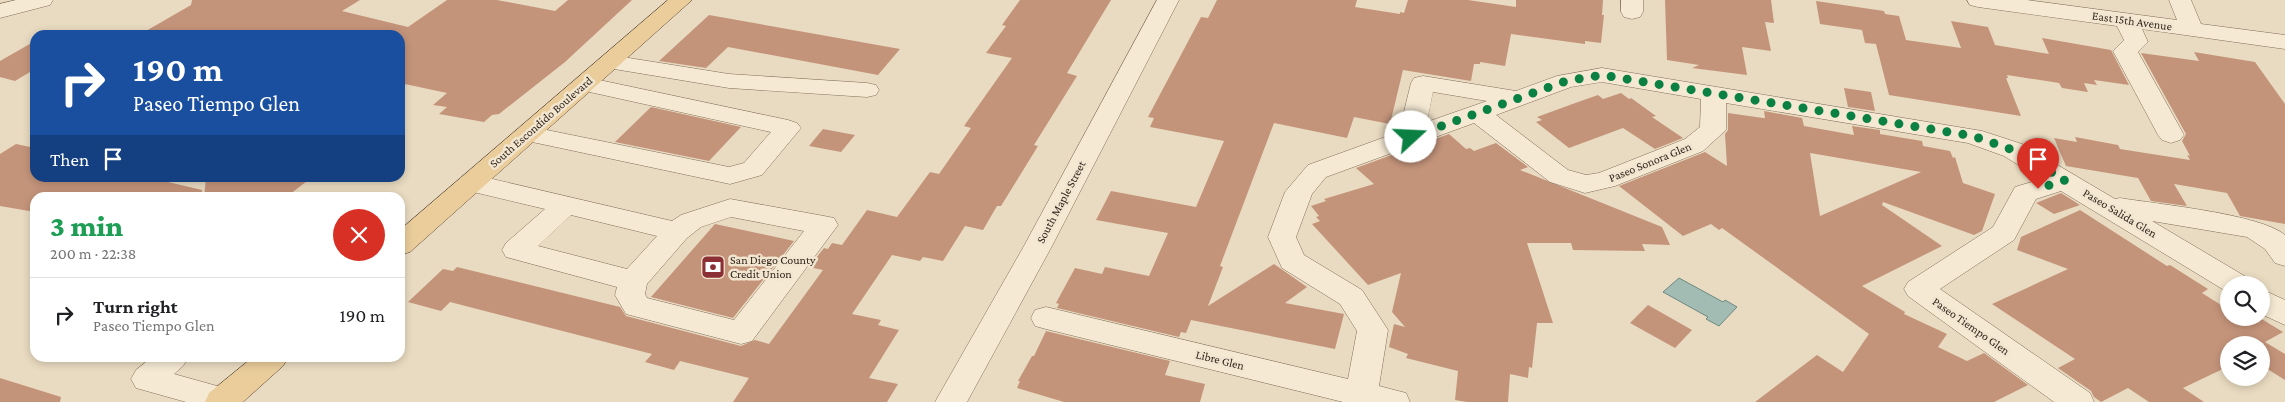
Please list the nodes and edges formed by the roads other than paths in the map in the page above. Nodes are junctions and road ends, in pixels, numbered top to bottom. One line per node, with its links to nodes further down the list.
1 (681, 0): 10 (main road, South Escondido Boulevard)
2 (1168, 0): 35 (street, South Maple Street)
3 (1978, 0): 7 (street, East 15th Avenue)
4 (2180, 0): 8 (street)
5 (40, 1): 6 (street)
6 (0, 11)
7 (2126, 20): 8 (street, East 15th Avenue); 17 (street)
8 (2192, 29): 9 (street, East 15th Avenue)
9 (2285, 42)
10 (610, 62): 11 (main road, South Escondido Boulevard); 12 (street)
11 (585, 84): 16 (main road, South Escondido Boulevard); 16 (street)
12 (867, 90)
13 (1714, 92): 14 (street, Paseo Salida Glen); 15 (street, Paseo Sonora Glen); 19 (street, Paseo Salida Glen)
14 (1518, 99): 15 (street, Paseo Salida Glen); 18 (street)
15 (1477, 113): 18 (street, Paseo Salida Glen)
16 (527, 134): 20 (main road, South Escondido Boulevard)
17 (2171, 135)
18 (1411, 137): 33 (street, Paseo Salida Glen)
19 (2065, 180): 22 (street, Paseo Salida Glen); 37 (street, Paseo Tiempo Glen)
20 (471, 183): 21 (street); 24 (main road, South Escondido Boulevard)
21 (566, 205): 23 (street); 27 (street)
22 (2106, 205): 25 (street); 26 (street, Paseo Salida Glen)
23 (677, 231): 27 (street); 27 (street)
24 (405, 241)
25 (2285, 256)
26 (2222, 276)
27 (633, 280)
28 (2270, 305): 29 (street)
29 (2285, 314)
30 (1046, 318): 33 (street, Libre Glen)
31 (167, 362): 34 (street)
32 (267, 362): 34 (main road)
33 (1361, 398): 36 (street, Libre Glen)
34 (222, 401)
35 (951, 402)
36 (1394, 402)
37 (2078, 402)

